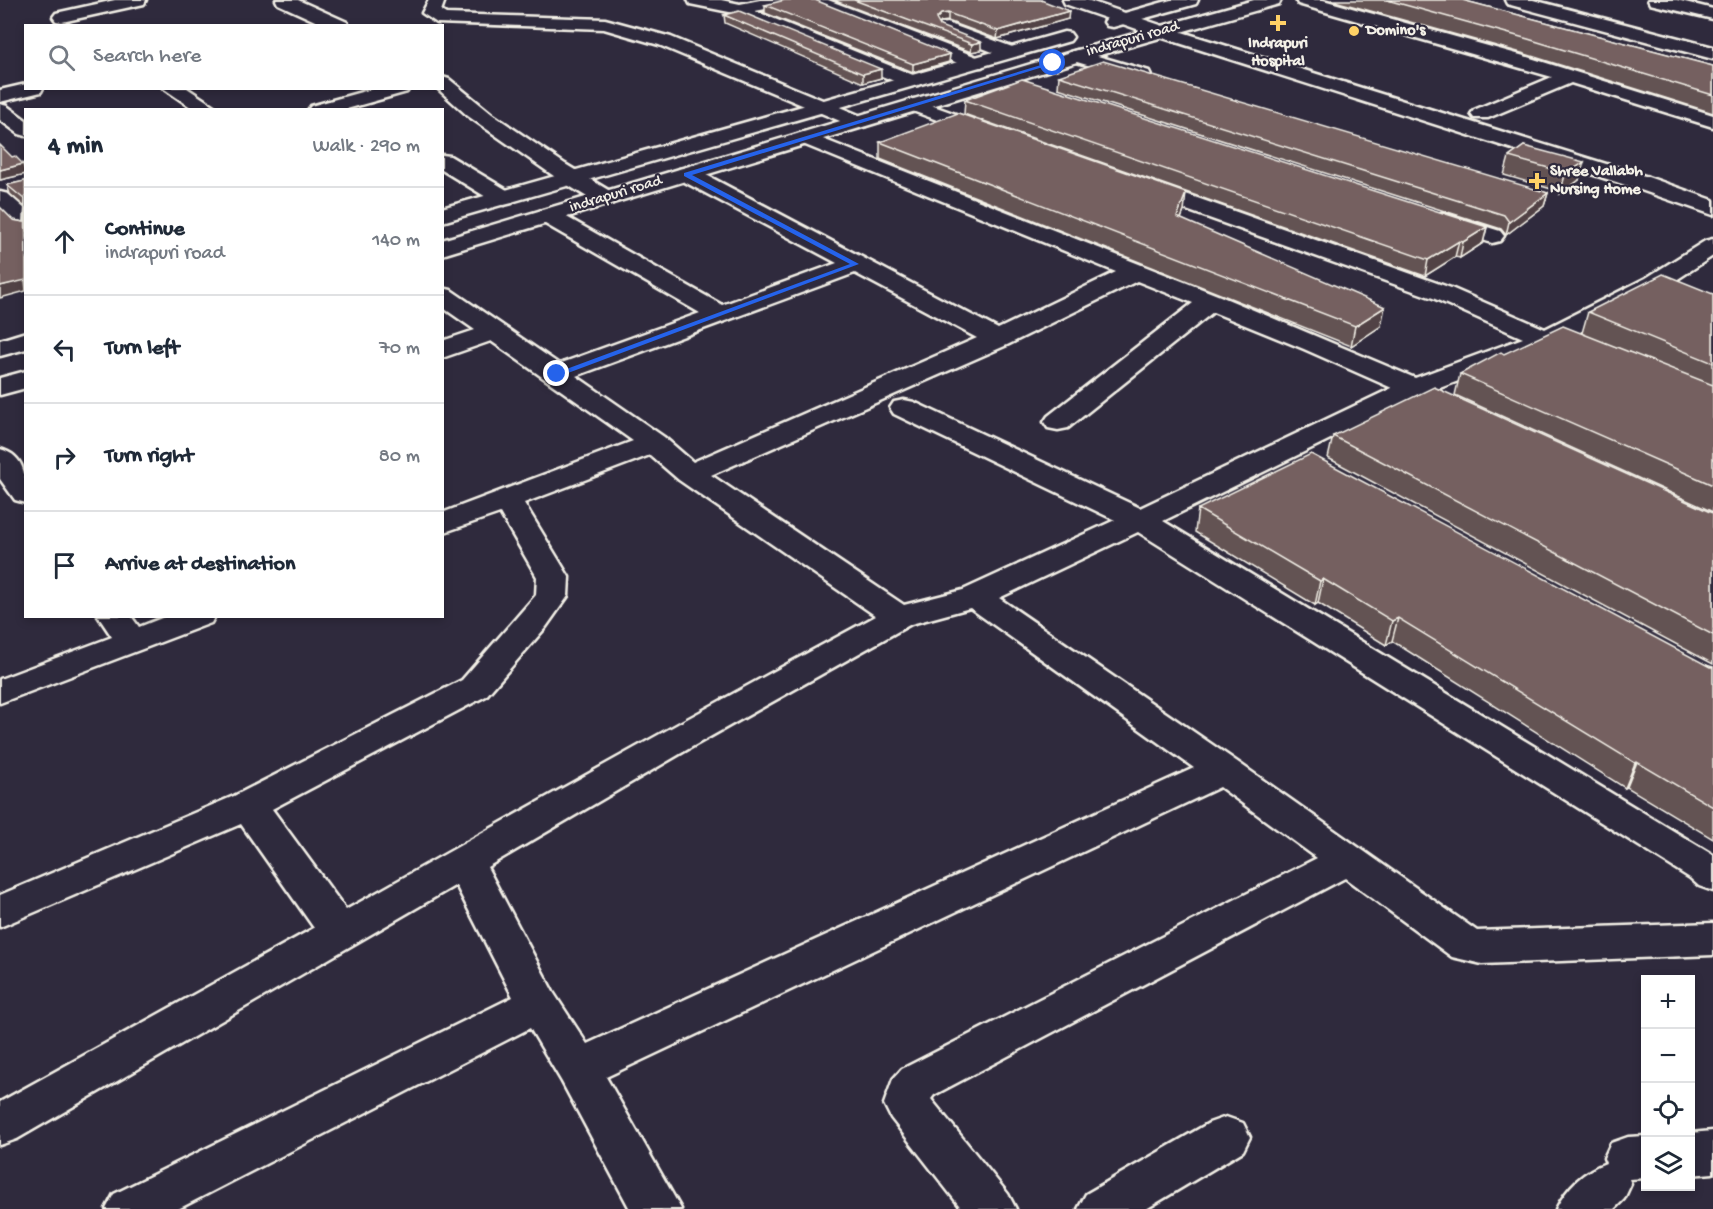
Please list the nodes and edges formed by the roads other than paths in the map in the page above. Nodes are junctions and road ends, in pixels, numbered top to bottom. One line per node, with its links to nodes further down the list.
1 (138, 0): 17 (street)
2 (288, 0): 18 (street)
3 (437, 0): 39 (street)
4 (696, 0): 13 (street)
5 (787, 0): 13 (street)
6 (813, 0): 27 (street)
7 (1071, 0): 14 (street)
8 (1190, 0): 15 (street, indrapuri road)
9 (1273, 0): 22 (street, indrapuri road)
10 (1304, 0): 28 (street)
11 (1513, 0): 25 (street)
12 (1656, 0): 16 (street)
13 (740, 9): 31 (street)
14 (1122, 10): 15 (street, indrapuri road); 23 (street); 24 (street, indrapuri road)
15 (1152, 11): 22 (street)
16 (1713, 15)
17 (62, 17)
18 (324, 18): 20 (street); 21 (street)
19 (927, 20): 24 (street)
20 (302, 24)
21 (337, 24)
22 (1191, 24): 23 (street, indrapuri road); 43 (street)
23 (1164, 32): 26 (street, indrapuri road); 57 (street)
24 (1009, 52): 27 (street, indrapuri road)
25 (1713, 53)
26 (1077, 56): 29 (street, indrapuri road); 30 (street)
27 (975, 63): 31 (street, indrapuri road)
28 (1569, 77): 43 (street); 44 (street)
29 (1002, 78): 33 (street); 38 (street, indrapuri road)
30 (1156, 79)
31 (911, 81): 39 (street, indrapuri road)
32 (444, 85): 51 (street)
33 (1037, 89)
34 (26, 90): 37 (street)
35 (175, 90): 40 (street)
36 (393, 90): 41 (street)
37 (0, 96)
38 (914, 105): 45 (street, indrapuri road); 47 (street)
39 (825, 107): 45 (street); 51 (street, indrapuri road)
40 (207, 108)
41 (325, 108)
42 (0, 111): 46 (street)
43 (1480, 114): 54 (street)
44 (1713, 121)
45 (859, 122): 48 (street, indrapuri road)
46 (24, 129)
47 (1004, 137)
48 (805, 138): 50 (street, indrapuri road); 66 (street)
49 (444, 162): 55 (street)
50 (687, 174): 56 (street, indrapuri road); 65 (street)
51 (571, 179): 55 (street, indrapuri road); 56 (street)
52 (1127, 181): 71 (street)
53 (6, 190): 61 (street)
54 (1713, 193)
55 (504, 198): 58 (street, indrapuri road)
56 (605, 198): 60 (street, indrapuri road)
57 (1713, 208)
58 (444, 214)
59 (1424, 214): 62 (street)
60 (548, 216): 64 (street, indrapuri road); 69 (street)
61 (24, 220)
62 (1492, 236)
63 (1713, 246): 71 (street)
64 (444, 247)
65 (856, 264): 69 (street); 72 (street)
66 (1136, 272): 68 (street); 72 (street)
67 (444, 297): 70 (street)
68 (1210, 302): 80 (street); 83 (street)
69 (720, 314): 77 (street)
70 (493, 332): 76 (street); 77 (street)
71 (1551, 337): 74 (street); 80 (street)
72 (998, 339): 88 (street)
73 (24, 341): 75 (street)
74 (1587, 347)
75 (0, 348)
76 (444, 349)
77 (557, 374): 84 (street)
78 (24, 380): 79 (street)
79 (0, 387)
80 (1414, 388): 81 (street); 85 (street)
81 (1446, 403)
82 (904, 408): 91 (street)
83 (1059, 422)
84 (654, 443): 88 (street); 90 (street)
85 (1285, 451): 87 (street); 91 (street)
86 (0, 458): 89 (street)
87 (1316, 468)
88 (689, 474): 94 (street)
89 (19, 494)
90 (507, 499): 92 (street); 99 (street)
91 (1140, 520): 93 (street); 102 (street)
92 (444, 523)
93 (975, 597): 94 (street); 98 (street)
94 (899, 617): 101 (street)
95 (187, 618): 96 (street)
96 (123, 629): 97 (street)
97 (0, 692)
98 (1223, 770): 100 (street); 107 (street)
99 (248, 805): 103 (street); 104 (street)
100 (1348, 859): 105 (street); 114 (street)
101 (463, 861): 104 (street); 106 (street)
102 (1713, 876)
103 (0, 912)
104 (340, 933): 108 (street)
105 (1713, 939)
106 (538, 1004): 107 (street); 112 (street)
107 (578, 1069): 113 (street)
108 (0, 1125)
109 (1226, 1137): 115 (street)
110 (1713, 1152): 111 (street)
111 (1695, 1154)
112 (131, 1209)
113 (656, 1209)
114 (991, 1209)
115 (1103, 1209)

